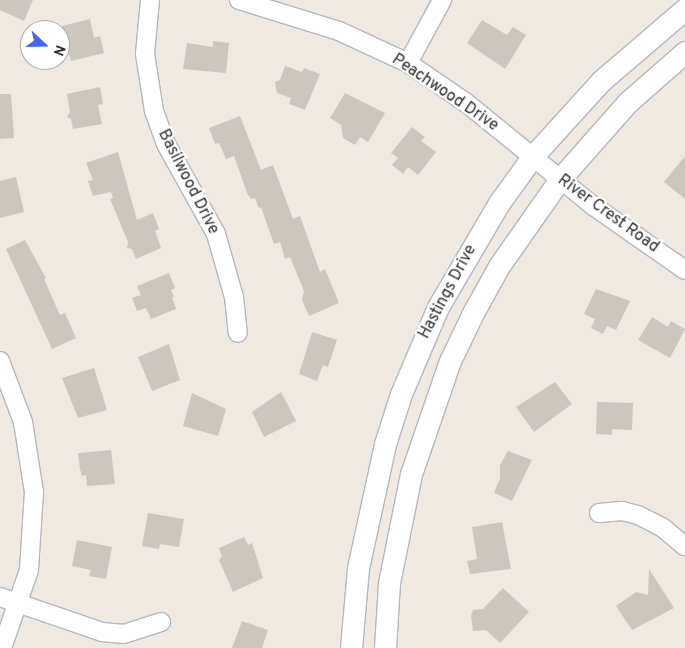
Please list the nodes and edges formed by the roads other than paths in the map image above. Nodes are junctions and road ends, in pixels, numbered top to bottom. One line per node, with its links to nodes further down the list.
1 (150, 0): 10 (street, Basilwood Drive)
2 (239, 0): 6 (street, Peachwood Drive)
3 (442, 0): 6 (street)
4 (685, 9): 7 (street, Hastings Drive)
5 (685, 52): 8 (street, Hastings Drive)
6 (408, 63): 7 (street, Peachwood Drive)
7 (533, 156): 8 (street, River Crest Road); 18 (street, Hastings Drive)
8 (560, 179): 9 (street, River Crest Road); 19 (street, Hastings Drive)
9 (685, 270)
10 (238, 333)
11 (0, 361): 15 (street)
12 (599, 514): 13 (street)
13 (685, 546)
14 (0, 597): 15 (street)
15 (19, 604): 16 (street); 17 (street)
16 (162, 622)
17 (2, 648)
18 (351, 648)
19 (385, 648)

